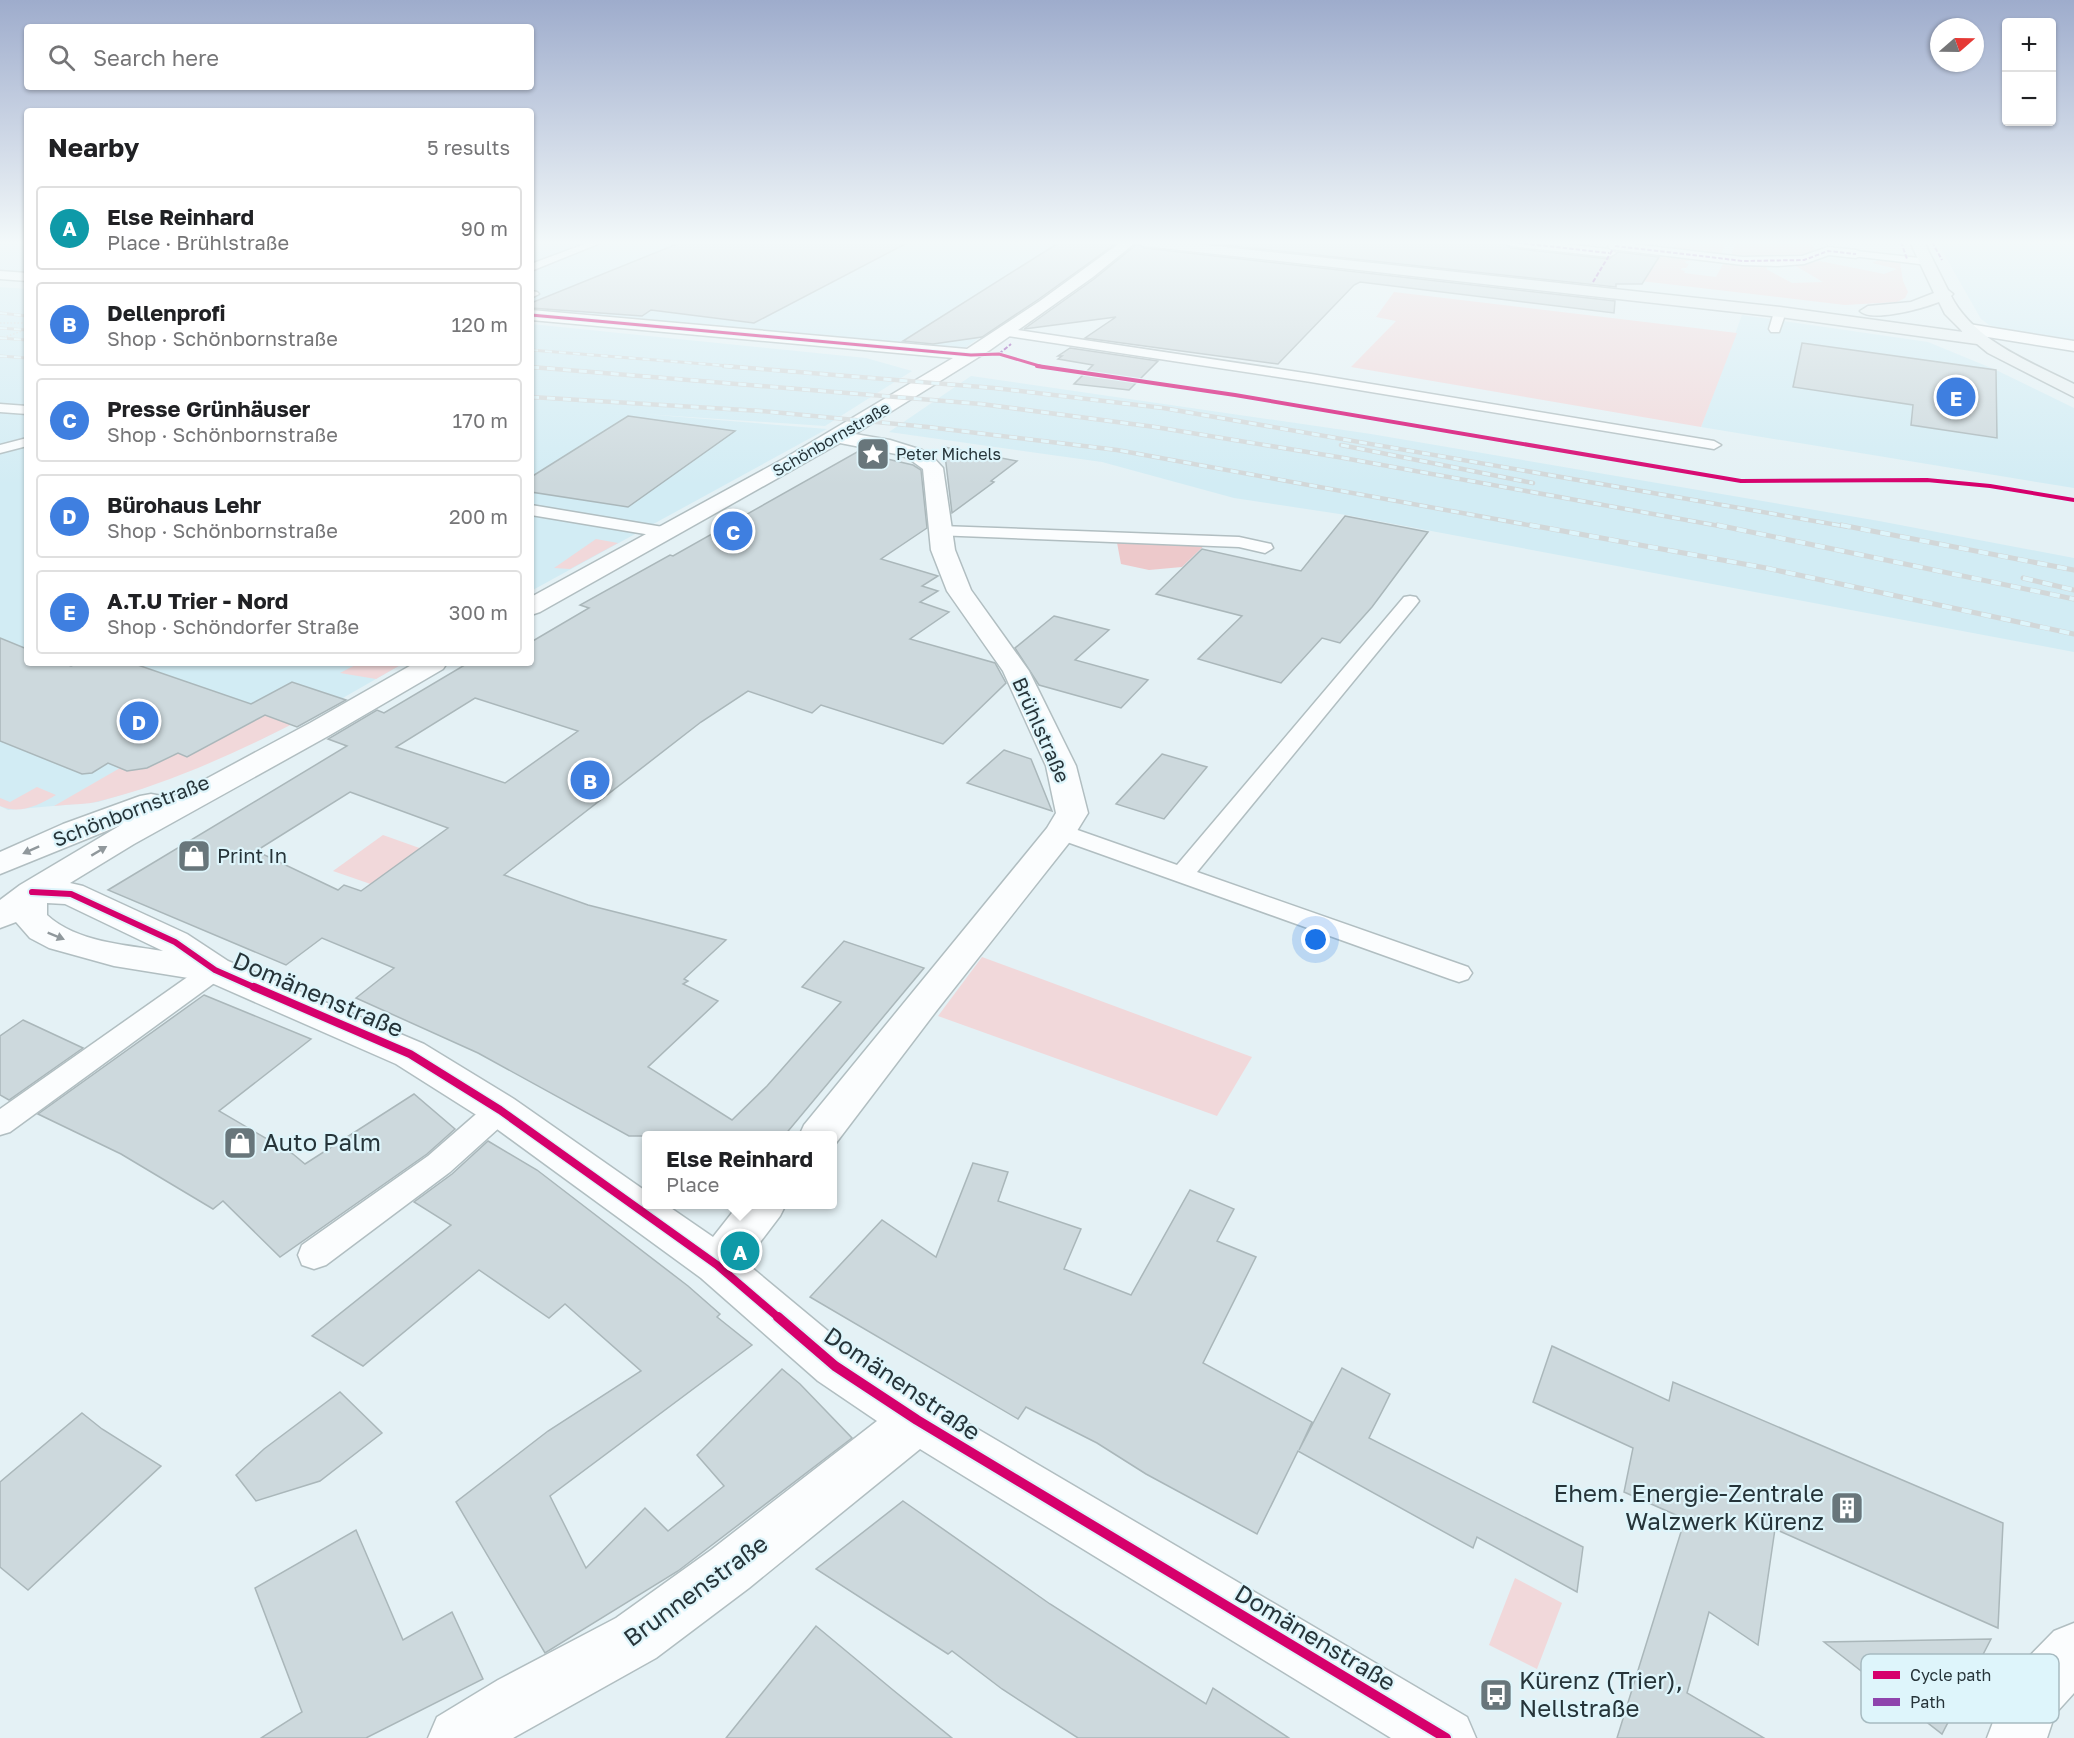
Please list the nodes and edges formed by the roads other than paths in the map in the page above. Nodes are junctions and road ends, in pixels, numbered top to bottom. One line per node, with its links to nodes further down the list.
1 (630, 323): 10 (street)
2 (1017, 323): 8 (street, Schönbornstraße)
3 (1777, 323): 7 (lane)
4 (1878, 323): 9 (main road)
5 (1921, 323): 9 (main road)
6 (1963, 323): 9 (main road)
7 (1775, 329)
8 (1005, 332): 10 (street, Schönbornstraße); 19 (lane)
9 (1974, 334): 11 (street); 12 (main road)
10 (971, 355): 17 (street, Schönbornstraße)
11 (2072, 361)
12 (2074, 391)
13 (0, 408): 14 (lane)
14 (24, 410)
15 (9, 432): 16 (lane)
16 (24, 434)
17 (839, 437): 22 (street, Brühlstraße); 23 (street, Schönbornstraße)
18 (24, 443): 20 (lane)
19 (1714, 445)
20 (0, 448)
21 (534, 510): 23 (lane)
22 (940, 531): 24 (lane); 29 (street, Brühlstraße)
23 (663, 532): 26 (street, Schönbornstraße)
24 (1265, 548)
25 (1410, 602): 32 (lane)
26 (534, 605)
27 (429, 666): 28 (street, Schönbornstraße)
28 (262, 761): 30 (street, Schönbornstraße, one-way to 30); 33 (street, Schönbornstraße, one-way to 28)
29 (1061, 832): 32 (lane); 39 (street, Brühlstraße)
30 (0, 864)
31 (0, 870): 33 (street)
32 (1182, 875): 36 (lane)
33 (32, 892): 34 (street, Schönbornstraße); 35 (street, Domänenstraße)
34 (0, 917)
35 (214, 970): 37 (street, Domänenstraße); 38 (lane)
36 (1459, 973)
37 (500, 1110): 41 (lane); 42 (street, Domänenstraße)
38 (0, 1124)
39 (823, 1131)
40 (761, 1209): 42 (street)
41 (314, 1255)
42 (717, 1265): 43 (street, Domänenstraße)
43 (917, 1420): 47 (street, Brunnenstraße); 48 (street, Domänenstraße)
44 (2074, 1651): 45 (street)
45 (2059, 1667)
46 (2022, 1723): 49 (street)
47 (458, 1738)
48 (1446, 1738)
49 (2017, 1738)

